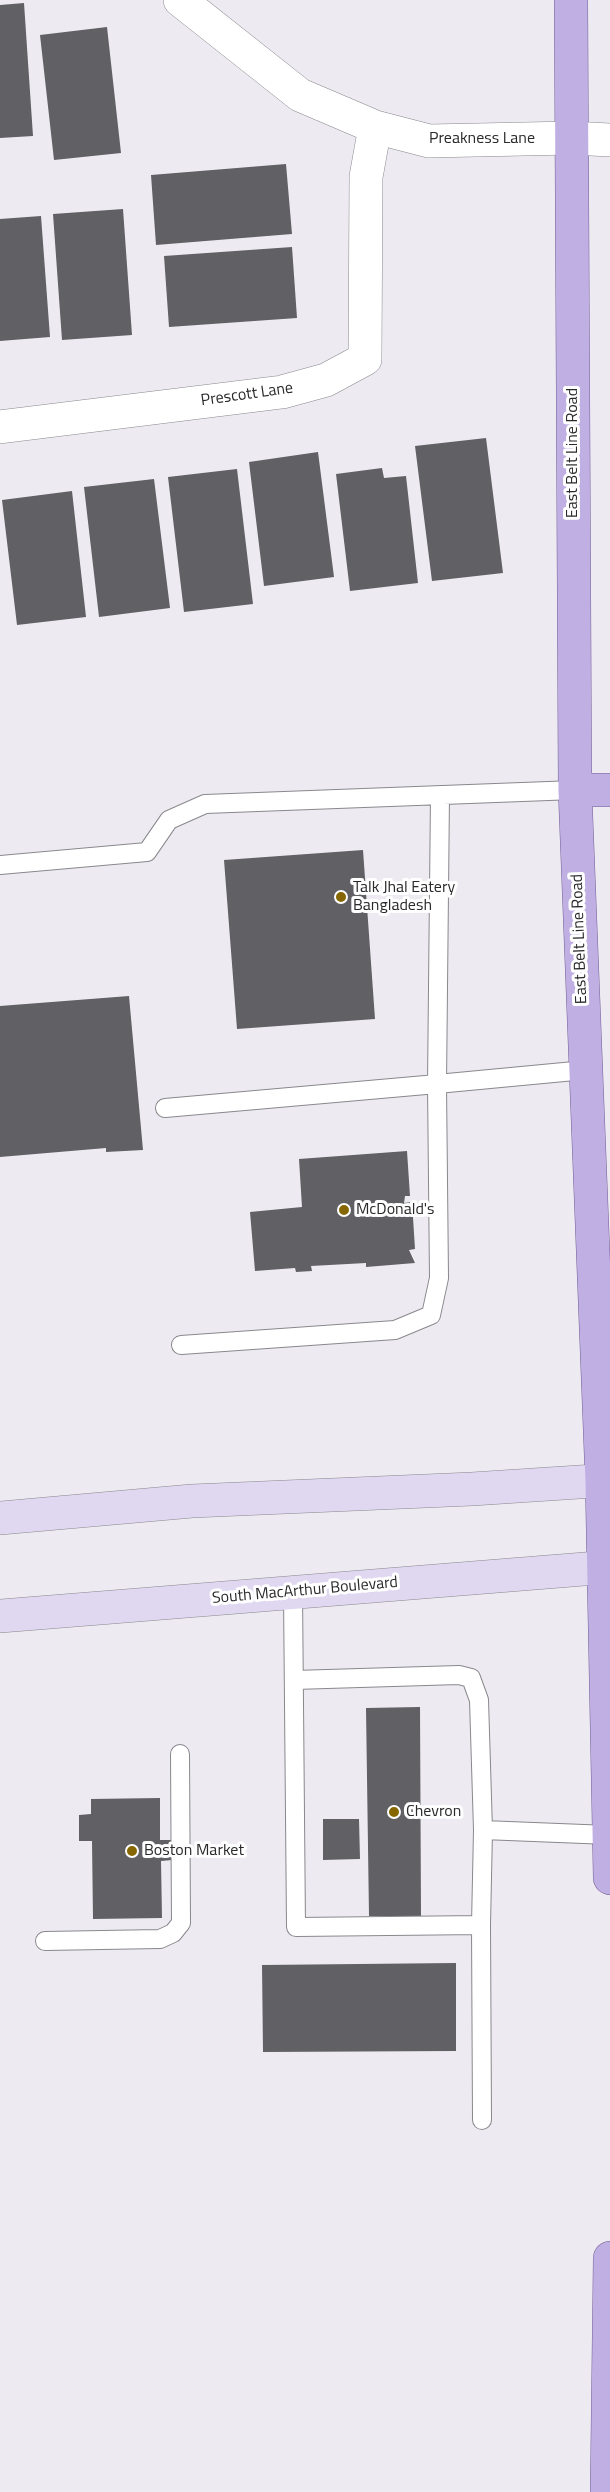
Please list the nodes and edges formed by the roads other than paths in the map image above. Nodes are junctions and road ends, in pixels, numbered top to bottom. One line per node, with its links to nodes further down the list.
1 (180, 0): 3 (street, Preakness Lane)
2 (571, 0): 4 (main road, East Belt Line Road)
3 (375, 127): 4 (street, Preakness Lane); 6 (street, Prescott Lane)
4 (572, 138): 5 (street, Preakness Lane); 7 (main road, East Belt Line Road)
5 (610, 140)
6 (0, 427)
7 (575, 790): 8 (main road); 9 (lane); 11 (main road, East Belt Line Road)
8 (610, 790)
9 (440, 795): 10 (lane); 12 (lane)
10 (0, 866)
11 (585, 1070): 12 (lane); 15 (main road, East Belt Line Road)
12 (437, 1084): 13 (lane); 14 (lane)
13 (165, 1108)
14 (181, 1345)
15 (606, 1480): 16 (main road); 17 (main road, East Belt Line Road)
16 (0, 1518)
17 (607, 1567): 18 (main road, South MacArthur Boulevard); 23 (main road, East Belt Line Road)
18 (293, 1592): 19 (main road, South MacArthur Boulevard); 20 (lane)
19 (0, 1616)
20 (294, 1680): 22 (lane); 25 (lane)
21 (180, 1755): 26 (lane)
22 (483, 1830): 23 (lane); 25 (lane)
23 (609, 1835): 24 (main road, East Belt Line Road)
24 (610, 1878)
25 (480, 1925): 27 (lane)
26 (45, 1941)
27 (482, 2120)
28 (610, 2258): 29 (main road)
29 (608, 2492)

